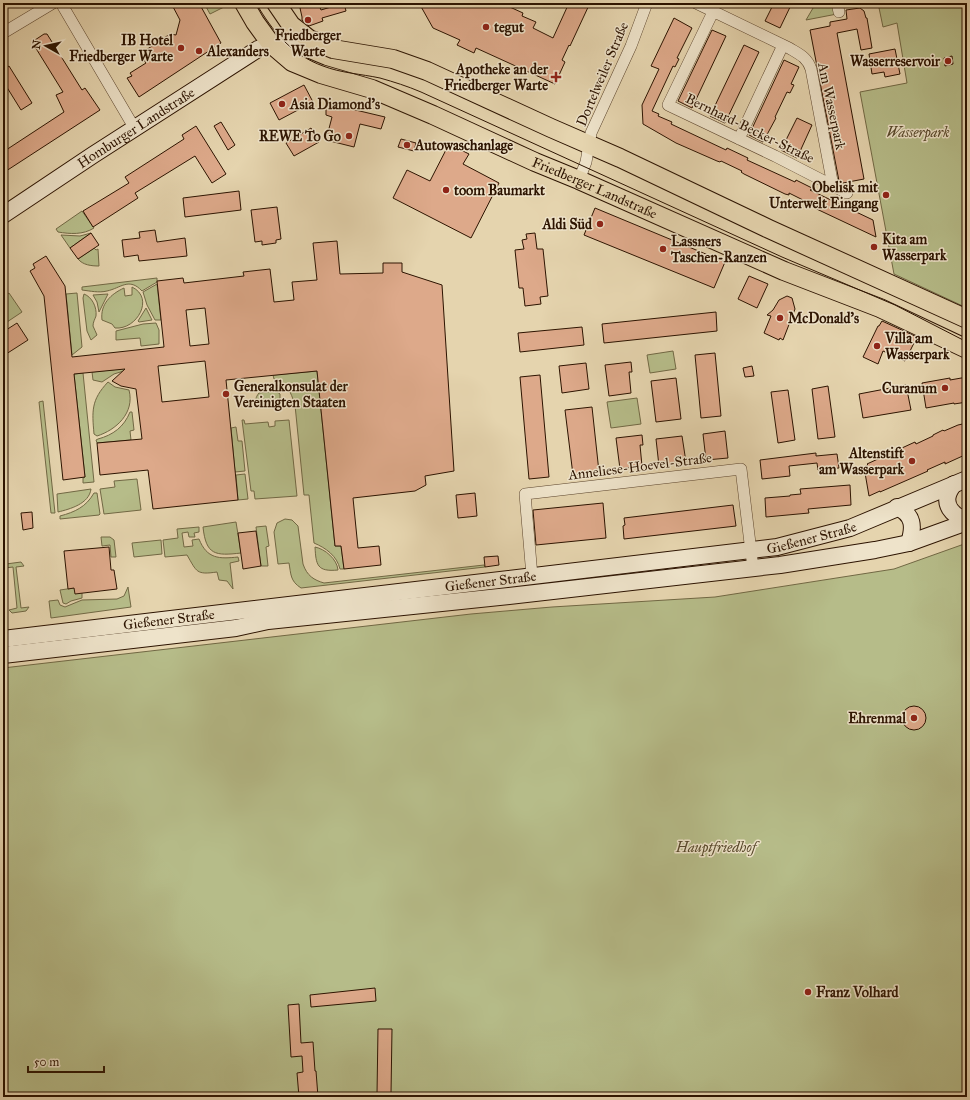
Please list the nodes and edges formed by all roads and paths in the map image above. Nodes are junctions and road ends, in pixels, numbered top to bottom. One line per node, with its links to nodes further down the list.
1 (53, 3): 7 (street)
2 (61, 3): 11 (street)
3 (244, 3): 8 (main road, Friedberger Landstraße)
4 (276, 3): 10 (main road)
5 (647, 3): 13 (street, Dortelweiler Straße)
6 (705, 6): 9 (street, Am Wasserpark); 12 (street, Bernhard-Becker-Straße)
7 (3, 33)
8 (271, 44): 10 (main road, Homburger Landstraße); 11 (main road, Homburger Landstraße); 14 (main road, Friedberger Landstraße)
9 (783, 45): 12 (street); 15 (street, Am Wasserpark)
10 (324, 46): 13 (main road)
11 (135, 129): 17 (main road, Homburger Landstraße)
12 (739, 139): 15 (street, Bernhard-Becker-Straße)
13 (589, 145): 14 (street, Dortelweiler Straße); 18 (main road)
14 (579, 180): 19 (main road, Friedberger Landstraße)
15 (833, 186): 16 (street, Bernhard-Becker-Straße)
16 (847, 193)
17 (3, 215)
18 (967, 319)
19 (967, 349)
20 (961, 481): 21 (main road, Gießener Straße); 22 (main road)
21 (897, 507): 23 (main road); 24 (main road, Gießener Straße)
22 (967, 521): 23 (main road, Gießener Straße)
23 (909, 543): 25 (main road, Gießener Straße)
24 (751, 550): 25 (street, Anneliese-Hoevel-Straße); 26 (main road, Gießener Straße); 26 (street, Anneliese-Hoevel-Straße)
25 (753, 568): 28 (main road, Gießener Straße)
26 (532, 576): 27 (main road, Gießener Straße)
27 (3, 639)
28 (3, 655)

